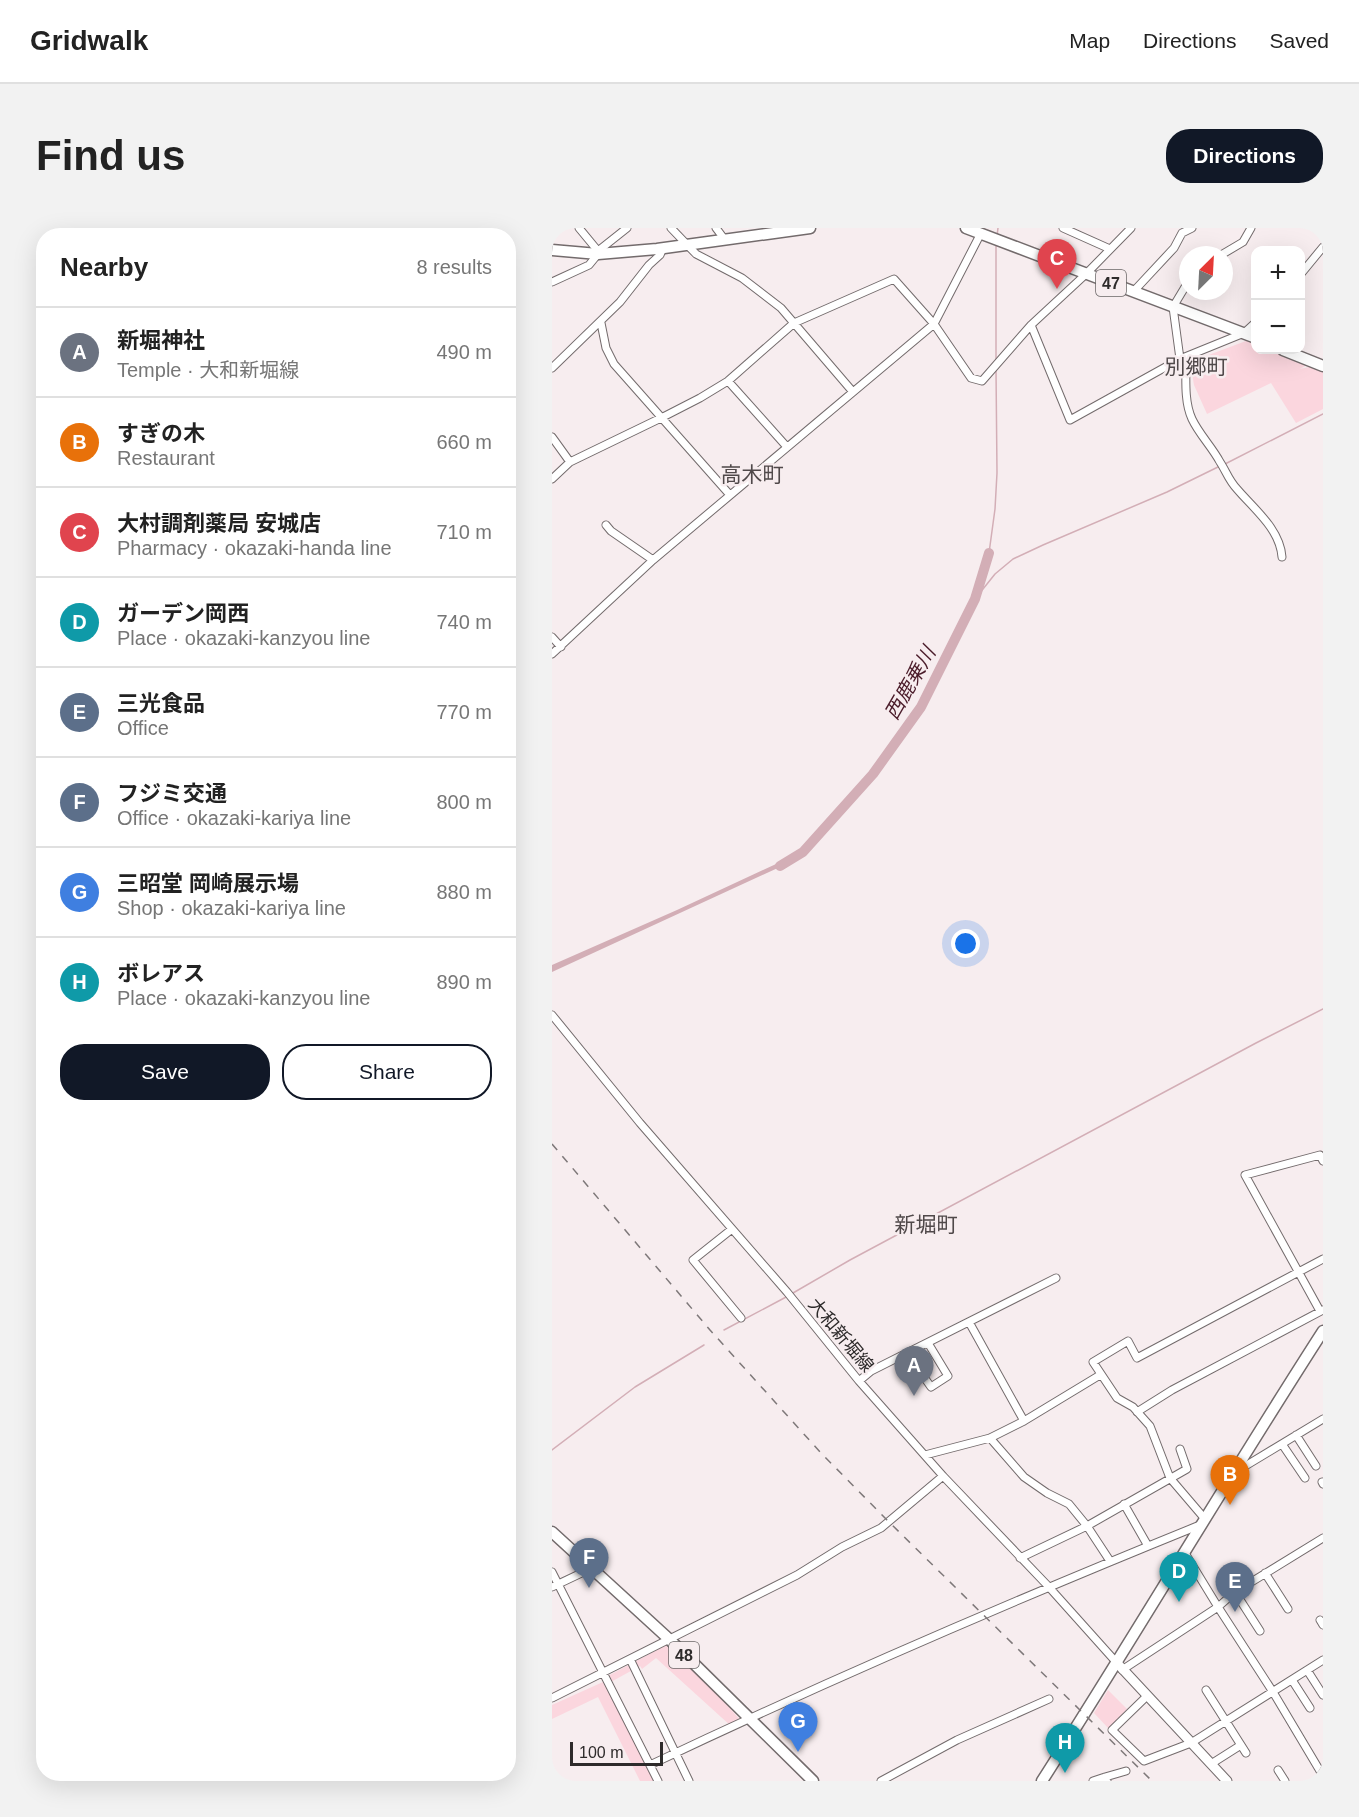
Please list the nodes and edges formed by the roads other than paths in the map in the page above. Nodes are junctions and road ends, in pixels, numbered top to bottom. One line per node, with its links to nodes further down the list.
1 (579, 228): 19 (street)
2 (627, 228): 19 (street)
3 (672, 228): 13 (street)
4 (716, 228): 12 (street)
5 (810, 228): 11 (main road)
6 (1063, 228): 17 (street)
7 (1131, 228): 17 (street)
8 (1192, 228): 23 (street)
9 (1251, 228): 16 (street)
10 (973, 230): 21 (main road, 47); 28 (street)
11 (768, 231): 12 (main road)
12 (725, 240): 13 (main road)
13 (688, 244): 15 (main road); 27 (street)
14 (1323, 247): 20 (street)
15 (663, 248): 19 (main road); 26 (street)
16 (1233, 248)
17 (1110, 249): 21 (street)
18 (552, 250): 19 (main road)
19 (598, 253): 22 (street)
20 (1305, 269)
21 (1086, 274): 23 (main road, 47); 29 (street)
22 (552, 282)
23 (1133, 292): 25 (main road, 47)
24 (1179, 297): 25 (street)
25 (1173, 307): 31 (main road, 47); 34 (street)
26 (601, 323): 35 (street); 39 (street)
27 (794, 324): 28 (street); 37 (street); 38 (street)
28 (933, 324): 29 (street); 38 (street)
29 (1031, 325): 34 (street)
30 (1251, 327): 31 (street)
31 (1244, 333): 32 (main road, 47); 34 (street)
32 (1251, 336)
33 (1293, 354): 36 (main road)
34 (1180, 359): 46 (street)
35 (554, 363)
36 (1323, 366)
37 (728, 381): 39 (street); 41 (street)
38 (853, 392): 41 (street)
39 (663, 417): 42 (street); 44 (street)
40 (552, 437): 42 (street)
41 (786, 447): 44 (street)
42 (570, 462): 43 (street)
43 (552, 479)
44 (730, 495): 47 (street)
45 (606, 525): 47 (street)
46 (1282, 557)
47 (653, 560): 49 (street)
48 (552, 638): 49 (street)
49 (561, 647): 50 (street)
50 (552, 654)
51 (552, 1016): 53 (street, 大和新堀線)
52 (1323, 1161): 55 (street)
53 (732, 1229): 58 (street); 64 (street, 大和新堀線)
54 (1323, 1259): 55 (street)
55 (1298, 1274): 57 (street); 63 (street)
56 (1056, 1278): 59 (street)
57 (1321, 1310): 65 (street)
58 (741, 1318)
59 (969, 1322): 61 (street); 67 (street)
60 (1322, 1337): 74 (main road)
61 (928, 1343): 62 (street); 62 (street)
62 (907, 1353): 64 (street)
63 (1100, 1375): 65 (street); 67 (street)
64 (859, 1381): 72 (street, 大和新堀線)
65 (1137, 1412): 76 (street)
66 (1323, 1419): 68 (street)
67 (1024, 1421): 69 (street)
68 (1296, 1436): 70 (street); 73 (street)
69 (990, 1438): 72 (street); 80 (street)
70 (1282, 1444): 74 (street); 77 (street)
71 (1180, 1449): 76 (street)
72 (925, 1455): 75 (street, 大和新堀線)
73 (1316, 1466)
74 (1232, 1473): 79 (main road)
75 (943, 1476): 85 (street, 大和新堀線); 96 (street)
76 (1170, 1478): 78 (street); 79 (street)
77 (1305, 1478)
78 (1124, 1504): 80 (street); 83 (street)
79 (1204, 1522): 83 (street); 84 (main road)
80 (1087, 1526): 85 (street); 86 (street)
81 (552, 1532): 87 (main road, 48)
82 (1323, 1538): 89 (street)
83 (1148, 1546): 86 (street)
84 (1185, 1553): 93 (street); 99 (main road)
85 (1020, 1558): 91 (street, 大和新堀線)
86 (1110, 1561): 91 (street)
87 (592, 1568): 90 (street); 96 (main road, 48)
88 (552, 1572): 90 (street)
89 (1265, 1574): 92 (street); 94 (street)
90 (556, 1585): 101 (street)
91 (1048, 1586): 99 (street, 大和新堀線); 110 (street)
92 (1235, 1592): 93 (street); 95 (street)
93 (1218, 1607): 99 (street); 104 (street)
94 (1288, 1610)
95 (1260, 1631)
96 (670, 1640): 97 (street); 110 (main road, 48)
97 (630, 1659): 101 (street); 114 (street)
98 (1323, 1660): 100 (street)
99 (1120, 1666): 106 (street); 126 (main road)
100 (1307, 1670): 102 (street); 105 (street)
101 (604, 1672): 107 (street); 117 (street)
102 (1292, 1680): 104 (street); 109 (street)
103 (1206, 1690): 111 (street)
104 (1273, 1692): 111 (street); 120 (street)
105 (1323, 1695)
106 (1147, 1696): 112 (street); 112 (street)
107 (552, 1698)
108 (1049, 1699): 125 (street)
109 (1310, 1708)
110 (748, 1719): 114 (street); 124 (main road, 48)
111 (1226, 1720): 112 (street); 113 (street)
112 (1191, 1743): 116 (street)
113 (1241, 1745): 115 (street); 116 (street)
114 (676, 1753): 117 (street); 123 (street)
115 (1246, 1753)
116 (1211, 1764): 128 (street)
117 (650, 1765): 122 (street)
118 (1278, 1770): 129 (street)
119 (1126, 1771): 121 (street)
120 (1323, 1777): 130 (street)
121 (1106, 1779): 127 (street)
122 (658, 1781)
123 (689, 1781)
124 (813, 1781)
125 (881, 1781)
126 (1042, 1781)
127 (1093, 1781)
128 (1227, 1781)
129 (1285, 1781)
130 (1319, 1781)

